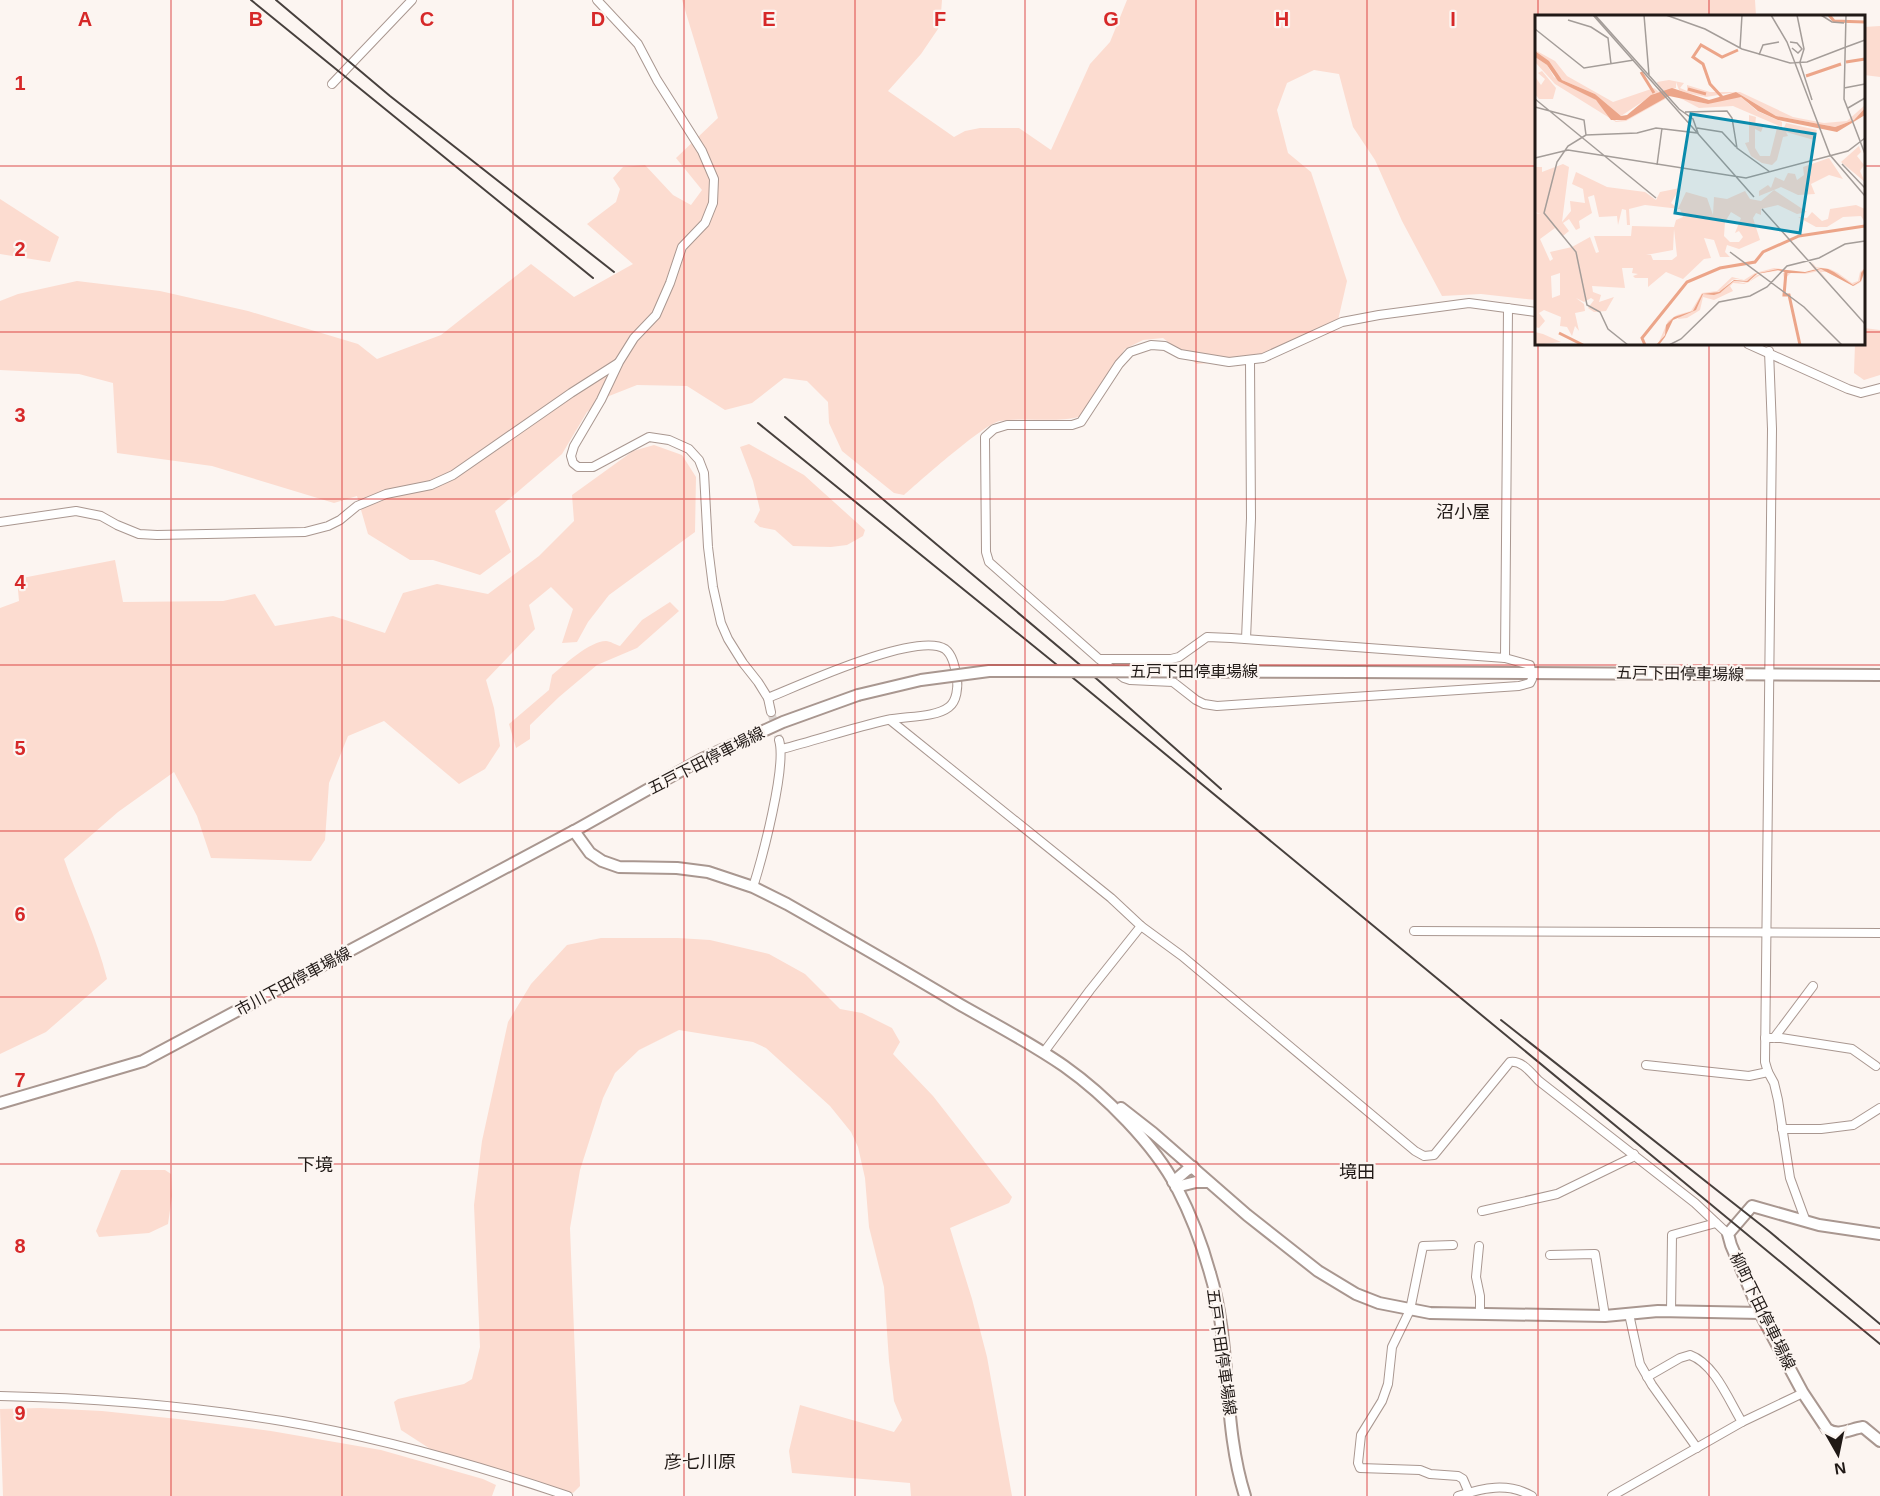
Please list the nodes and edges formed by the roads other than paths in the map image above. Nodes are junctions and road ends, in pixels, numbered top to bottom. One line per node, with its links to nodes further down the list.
1 (412, 0): 3 (street)
2 (597, 0): 9 (street)
3 (332, 84)
4 (1508, 308): 5 (street); 8 (street); 13 (street)
5 (1535, 312)
6 (1751, 345): 7 (street)
7 (1769, 351): 10 (street); 16 (street)
8 (1250, 360): 12 (street); 14 (street)
9 (619, 362): 11 (street); 18 (street)
10 (1880, 388)
11 (0, 522)
12 (1246, 639): 13 (street); 14 (street)
13 (1505, 658): 15 (street)
14 (1099, 659): 15 (street)
15 (1532, 671): 16 (main road, 五戸下田停車場線); 21 (main road, 五戸下田停車場線, bridge)
16 (1769, 674): 17 (main road, 五戸下田停車場線); 25 (street)
17 (1880, 675)
18 (768, 698): 19 (street); 20 (street)
19 (771, 712)
20 (890, 720): 22 (street); 23 (street)
21 (574, 831): 22 (main road, 五戸下田停車場線); 34 (main road, 市川下田停車場線)
22 (753, 887): 29 (main road, 五戸下田停車場線)
23 (1141, 926): 29 (street); 37 (street)
24 (1414, 930): 25 (street)
25 (1766, 932): 26 (street); 28 (street)
26 (1880, 933)
27 (1813, 986): 28 (street)
28 (1770, 1038): 31 (street); 32 (street)
29 (1044, 1052): 33 (main road, 五戸下田停車場線)
30 (1647, 1065): 32 (street)
31 (1876, 1066)
32 (1768, 1072): 36 (street)
33 (1108, 1102): 38 (main road); 40 (main road, 五戸下田停車場線)
34 (0, 1103)
35 (1880, 1108): 36 (street)
36 (1782, 1129): 42 (street)
37 (1634, 1154): 41 (street); 43 (street)
38 (1193, 1167): 39 (main road); 40 (main road)
39 (1208, 1182): 40 (main road); 49 (main road)
40 (1175, 1184): 63 (main road, 五戸下田停車場線)
41 (1482, 1211)
42 (1805, 1219): 44 (main road, 柳町下田停車場線); 45 (main road, 柳町下田停車場線)
43 (1716, 1223): 44 (street); 50 (street)
44 (1728, 1234): 51 (main road, 柳町下田停車場線)
45 (1880, 1234)
46 (1453, 1245): 49 (street)
47 (1479, 1246): 52 (street)
48 (1550, 1255): 54 (street)
49 (1410, 1310): 52 (main road); 61 (street)
50 (1671, 1312): 51 (main road); 53 (main road)
51 (1760, 1313): 56 (main road, 柳町下田停車場線)
52 (1480, 1314): 54 (main road)
53 (1629, 1314): 54 (main road); 55 (street)
54 (1605, 1316)
55 (1647, 1377): 58 (street); 60 (street)
56 (1803, 1393): 58 (street); 59 (main road, 柳町下田停車場線)
57 (0, 1396): 62 (street)
58 (1742, 1422): 60 (street)
59 (1880, 1441)
60 (1697, 1448): 66 (street)
61 (1469, 1492): 64 (street); 65 (street)
62 (568, 1496)
63 (1245, 1496)
64 (1458, 1496)
65 (1532, 1496)
66 (1612, 1496)

